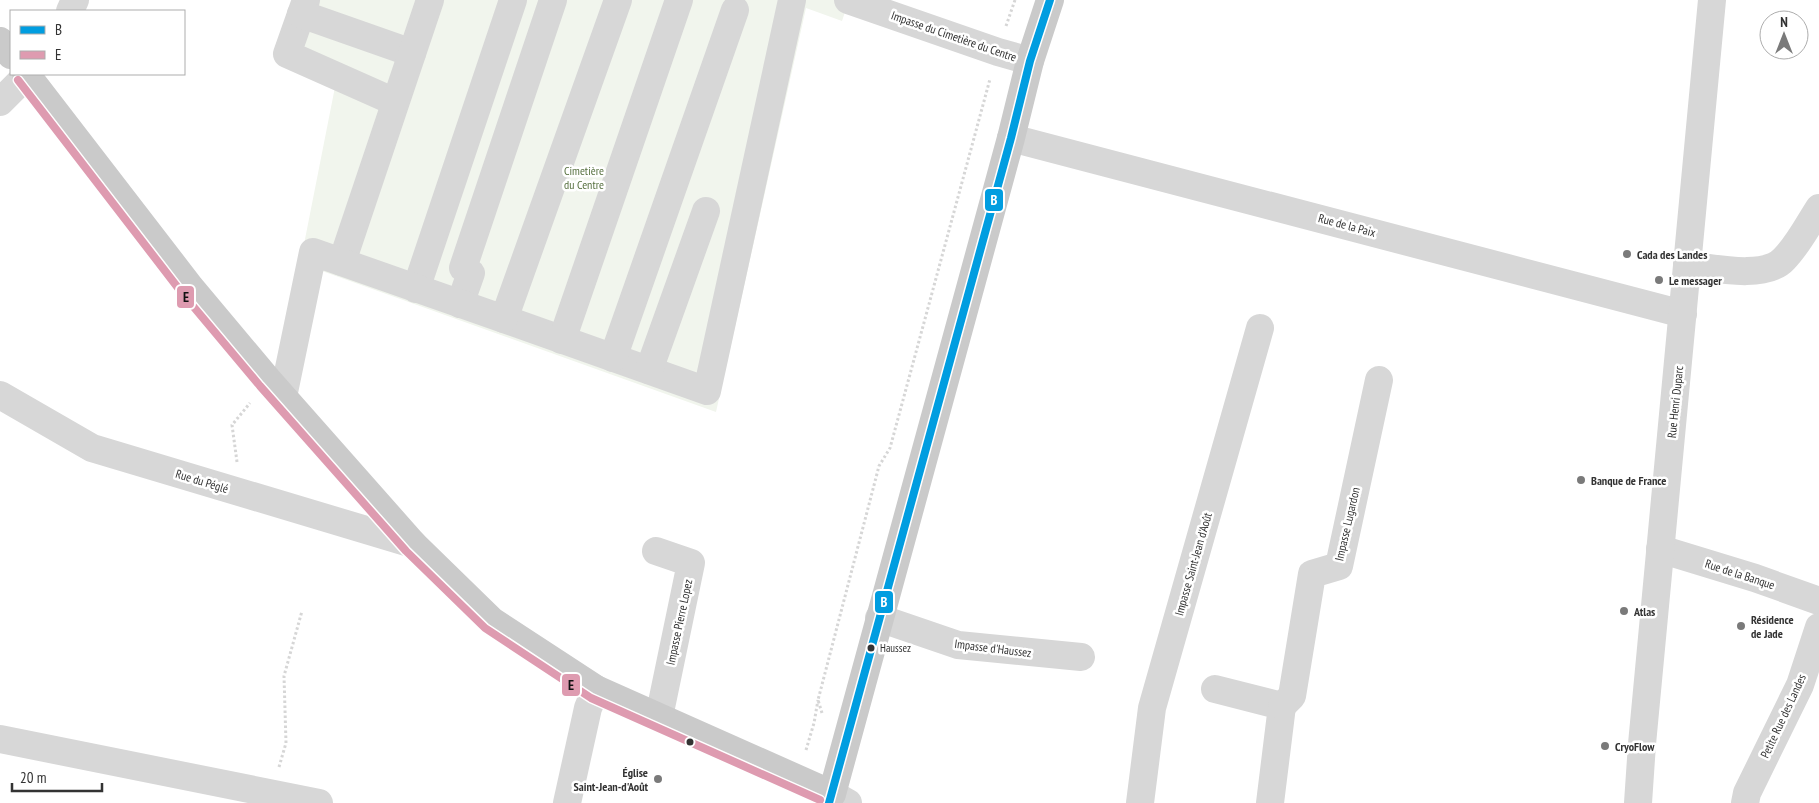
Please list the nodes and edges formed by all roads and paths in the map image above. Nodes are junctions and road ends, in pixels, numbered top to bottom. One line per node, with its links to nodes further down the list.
1 (430, 0): 16 (street)
2 (513, 0): 27 (street)
3 (553, 0): 28 (street)
4 (618, 0): 30 (street)
5 (680, 0): 32 (street)
6 (792, 0): 34 (street)
7 (849, 0): 15 (street, Impasse du Cimetière du Centre)
8 (1015, 0): 15 (path)
9 (1050, 0): 17 (main road)
10 (1712, 0): 26 (street, Rue Henri Duparc)
11 (303, 7): 16 (street); 21 (street)
12 (735, 10): 33 (street)
13 (0, 41): 14 (main road)
14 (10, 52)
15 (998, 52): 17 (street, Impasse du Cimetière du Centre); 49 (path)
16 (412, 53): 21 (street)
17 (1030, 61): 22 (main road)
18 (25, 75): 20 (street)
19 (30, 75): 36 (main road)
20 (0, 102)
21 (395, 102): 25 (street)
22 (1010, 138): 29 (street, Rue de la Paix); 44 (main road)
23 (1819, 208): 26 (street)
24 (706, 211): 34 (street)
25 (342, 262): 27 (street); 36 (street)
26 (1687, 264): 29 (street, Rue Henri Duparc)
27 (416, 288): 28 (street)
28 (460, 304): 30 (street)
29 (1683, 314): 40 (street, Rue Henri Duparc)
30 (504, 320): 32 (street)
31 (1260, 328): 60 (street, Impasse Saint-Jean d'Août)
32 (562, 340): 33 (street)
33 (613, 358): 34 (street)
34 (649, 370)
35 (1379, 380): 50 (street, Impasse Lugardon)
36 (276, 388): 38 (path); 39 (main road)
37 (0, 395): 38 (street, Rue du Péglé)
38 (230, 489): 39 (street, Rue du Péglé)
39 (413, 544): 47 (main road)
40 (1660, 549): 42 (street, Rue de la Banque); 62 (street, Rue Henri Duparc)
41 (656, 551): 51 (street, Impasse Pierre Lopez)
42 (1819, 602)
43 (302, 611): 55 (path)
44 (879, 618): 46 (street, Impasse d'Haussez); 52 (main road)
45 (1819, 627): 63 (street, Petite Rue des Landes)
46 (1081, 657)
47 (596, 689): 51 (main road); 59 (street)
48 (1215, 689): 50 (street)
49 (818, 700): 52 (path); 54 (path)
50 (1282, 706): 61 (street, Impasse Lugardon)
51 (659, 717): 56 (main road)
52 (849, 731): 56 (main road)
53 (0, 738): 55 (street)
54 (805, 753)
55 (272, 794): 57 (street)
56 (836, 800)
57 (315, 803): 58 (street)
58 (319, 803)
59 (567, 803)
60 (1140, 803)
61 (1270, 803)
62 (1638, 803)
63 (1745, 803)

